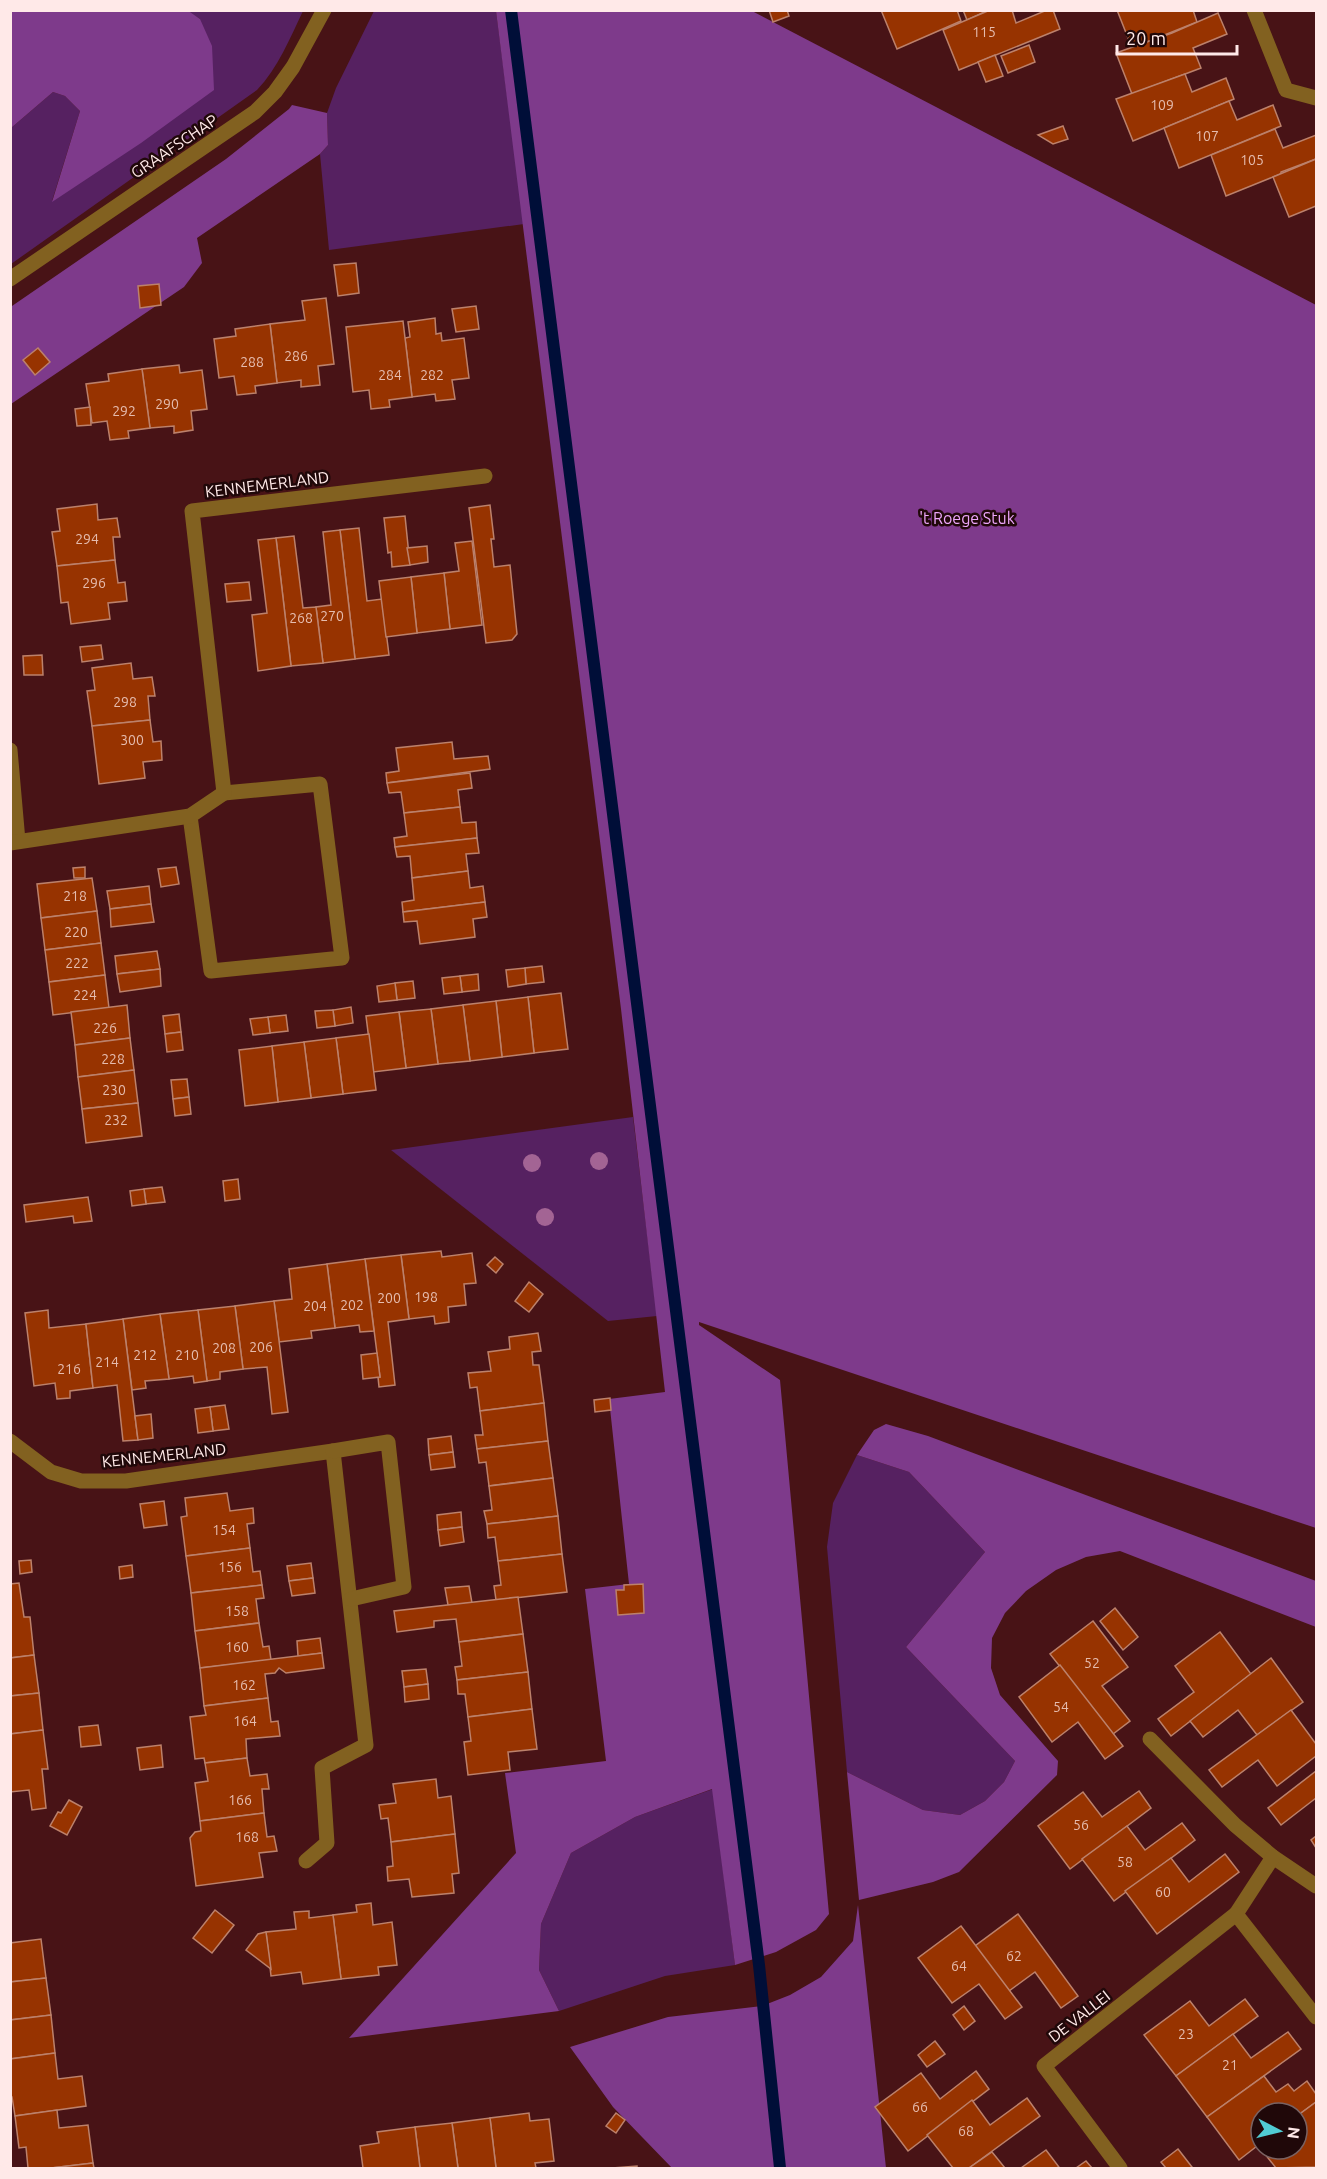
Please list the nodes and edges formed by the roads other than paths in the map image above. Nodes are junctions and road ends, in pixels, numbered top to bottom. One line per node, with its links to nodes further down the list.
1 (324, 10): 4 (street, GRAAFSCHAP)
2 (1254, 10): 3 (street)
3 (1317, 98)
4 (10, 279)
5 (484, 476): 7 (street, KENNEMERLAND)
6 (11, 759): 9 (street)
7 (224, 793): 8 (street); 8 (street)
8 (190, 816): 9 (street)
9 (14, 842)
10 (10, 1441): 11 (street, KENNEMERLAND)
11 (333, 1451): 12 (street); 12 (street, KENNEMERLAND)
12 (351, 1599): 15 (street)
13 (1150, 1739): 14 (street)
14 (1273, 1857): 16 (street); 17 (street, DE VALLEI)
15 (306, 1861)
16 (1317, 1886)
17 (1236, 1914): 18 (street); 19 (street, DE VALLEI)
18 (1317, 2017)
19 (1120, 2169)

